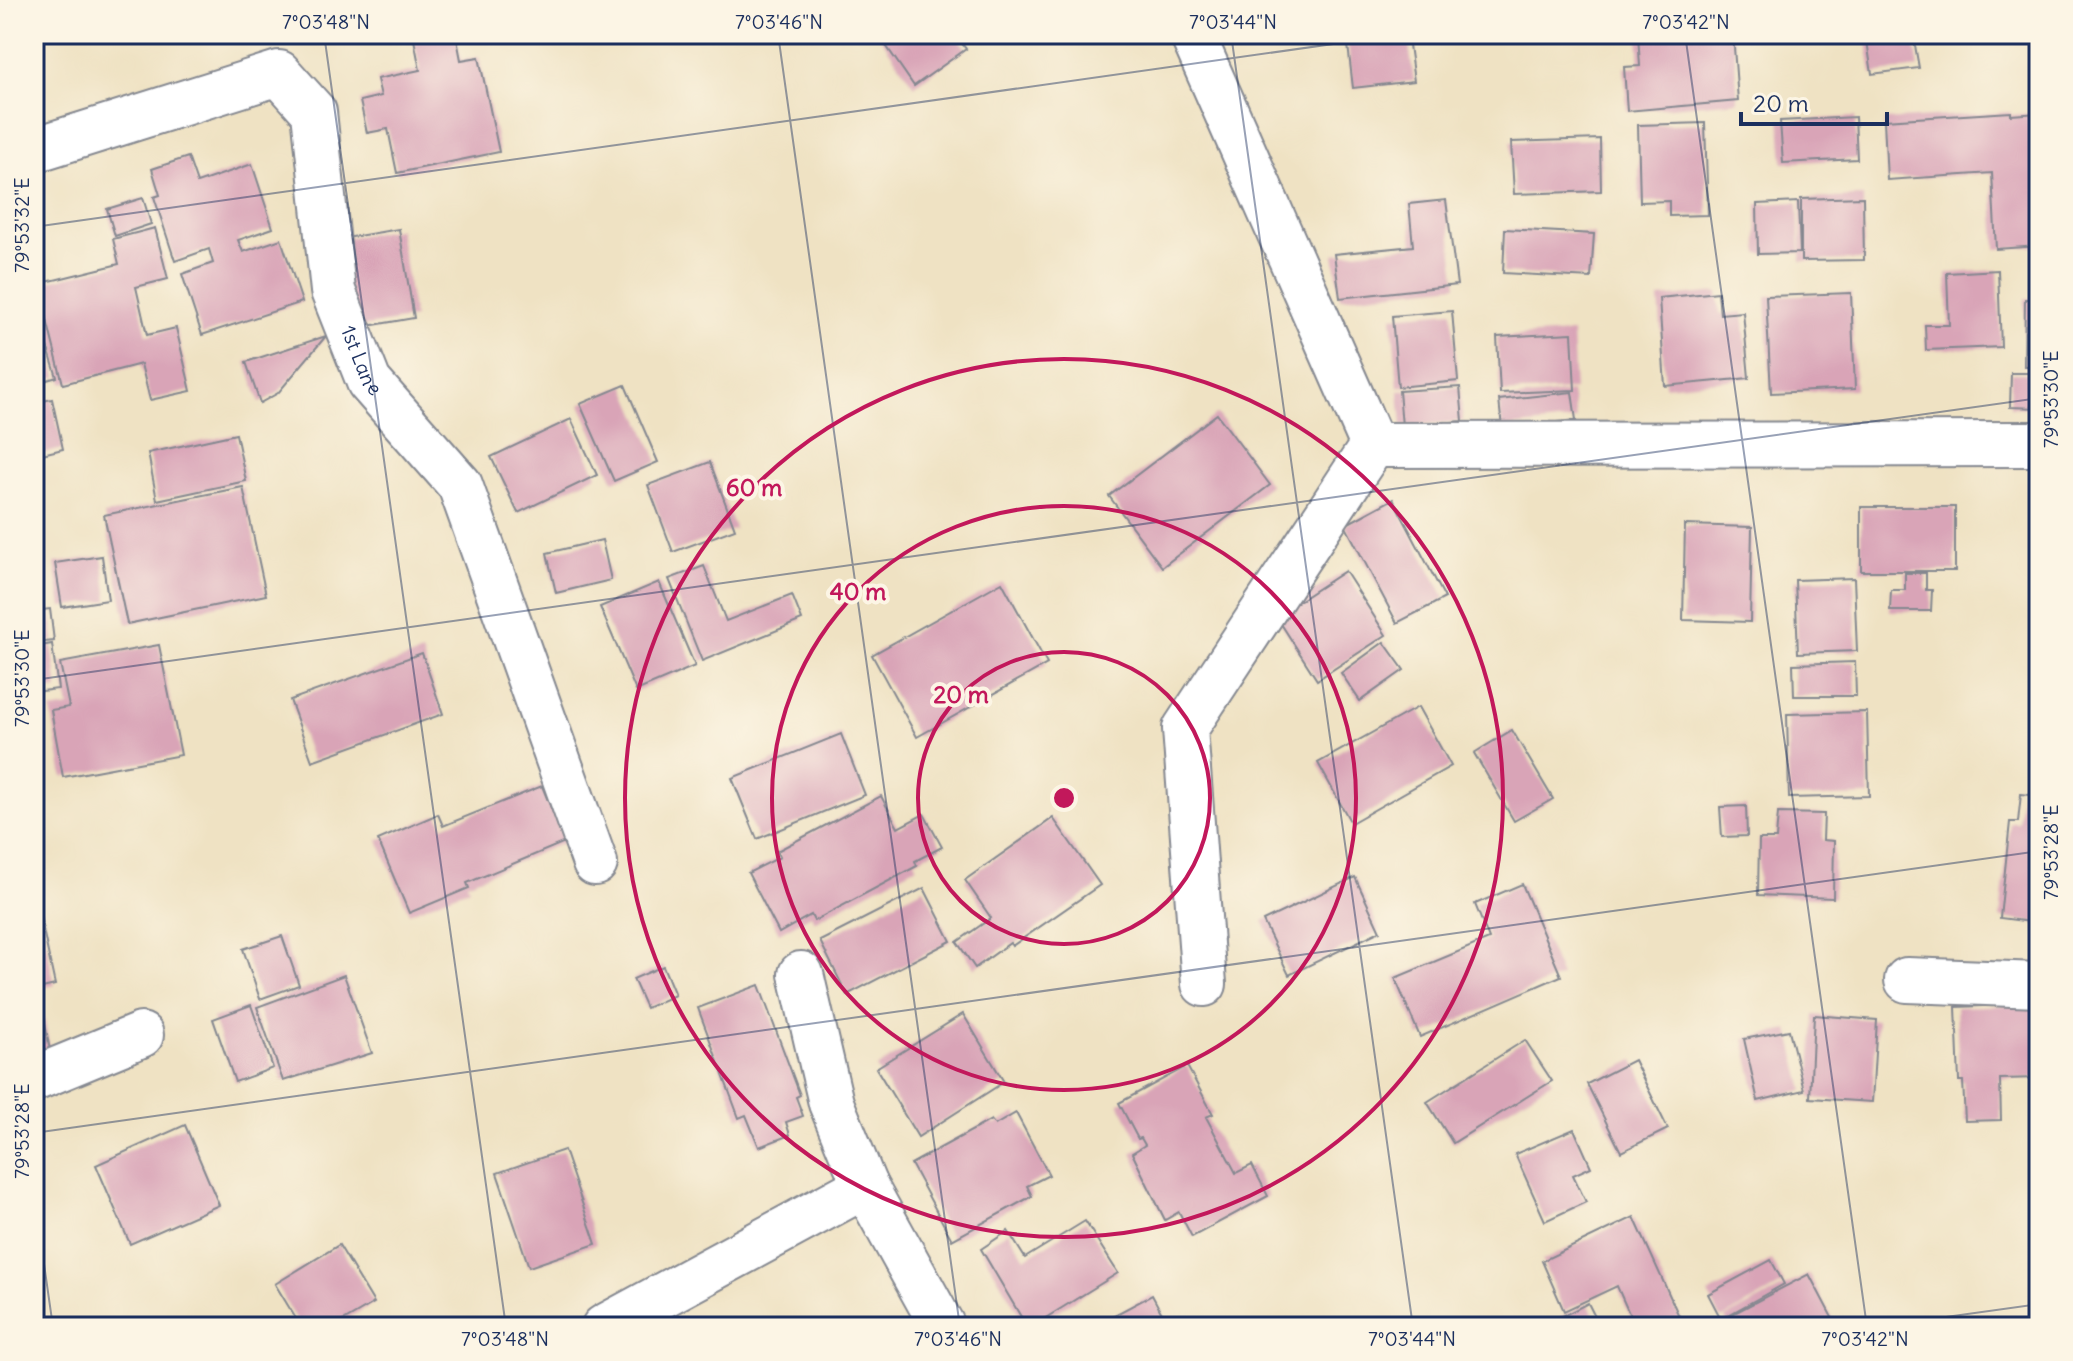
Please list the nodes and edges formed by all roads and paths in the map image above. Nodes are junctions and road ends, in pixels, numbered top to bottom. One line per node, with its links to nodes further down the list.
1 (1192, 34): 4 (street)
2 (34, 150): 5 (street, 1st Lane)
3 (2039, 444): 4 (street)
4 (1373, 445): 8 (street)
5 (595, 863)
6 (801, 974): 12 (street)
7 (1907, 980): 9 (street)
8 (1204, 984)
9 (2039, 985)
10 (141, 1035): 11 (street)
11 (34, 1079)
12 (865, 1186): 13 (street); 14 (street)
13 (604, 1327)
14 (943, 1327)

